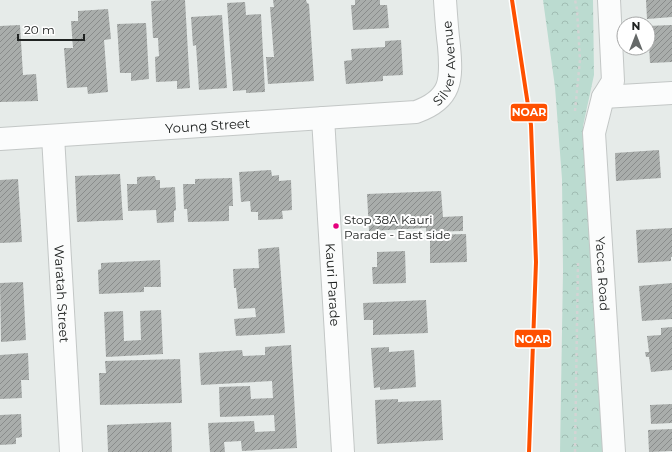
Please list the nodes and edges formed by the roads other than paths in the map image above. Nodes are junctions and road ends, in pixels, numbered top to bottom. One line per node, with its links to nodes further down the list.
1 (445, 0): 5 (street, Silver Avenue)
2 (609, 0): 4 (street, Yacca Road)
3 (672, 93): 4 (street)
4 (604, 97): 11 (street, Yacca Road)
5 (416, 112): 6 (street, Young Street)
6 (323, 118): 7 (street, Young Street); 10 (street, Kauri Parade)
7 (53, 136): 8 (street, Young Street); 9 (street, Waratah Street)
8 (0, 139)
9 (71, 452)
10 (343, 452)
11 (614, 452)

